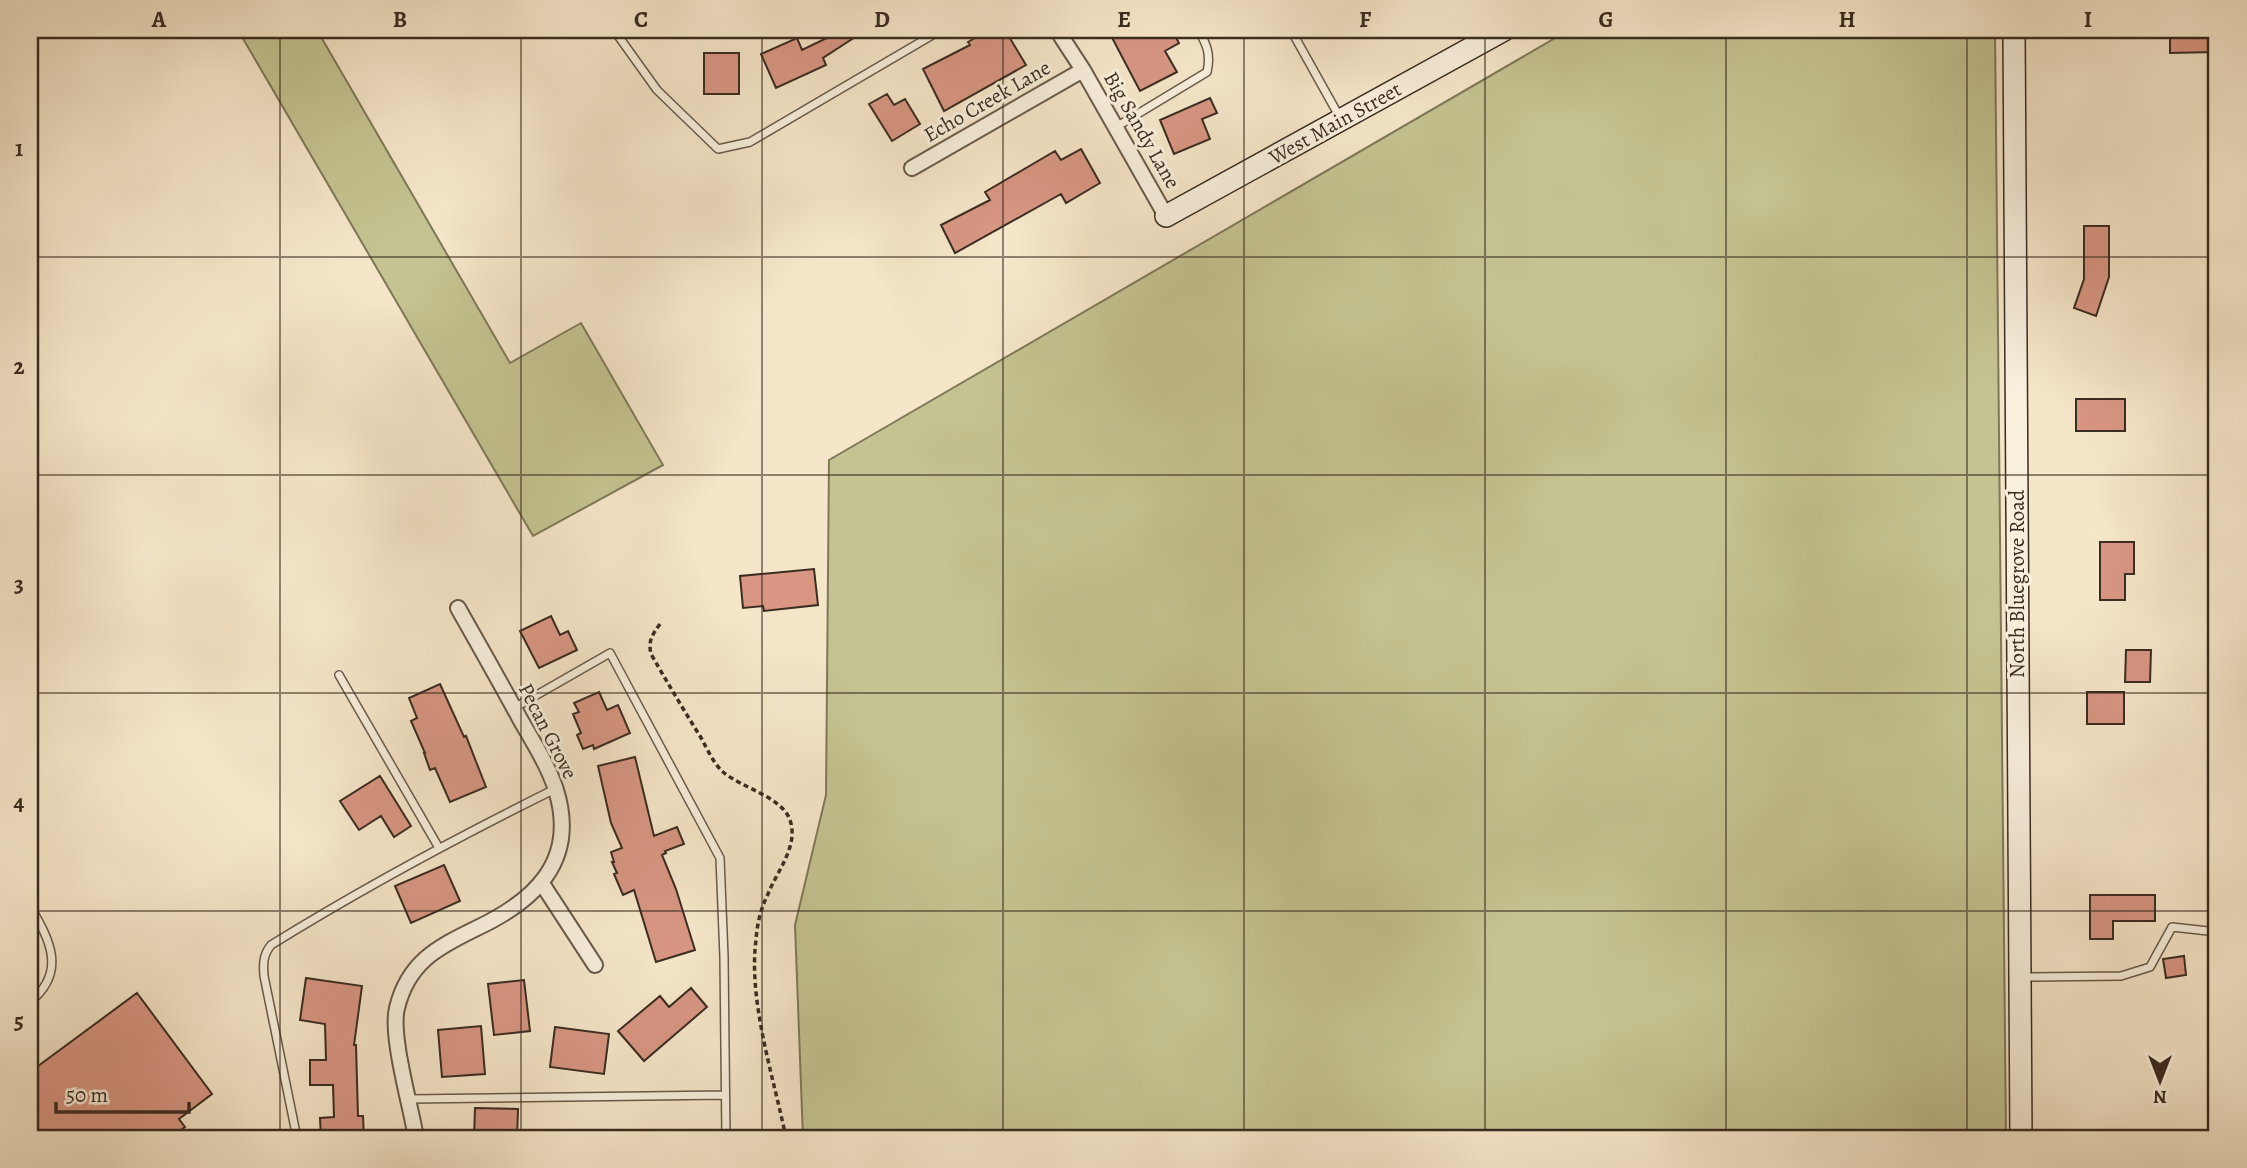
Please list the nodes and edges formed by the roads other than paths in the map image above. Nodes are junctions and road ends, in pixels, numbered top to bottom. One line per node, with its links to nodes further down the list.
1 (614, 30): 2 (lane)
2 (941, 30)
3 (1057, 30): 8 (street, Big Sandy Lane)
4 (1198, 30): 10 (lane)
5 (1291, 30): 9 (lane)
6 (1504, 30): 9 (street, West Main Street)
7 (2014, 30): 22 (street, North Bluegrove Road)
8 (1083, 70): 10 (street, Big Sandy Lane); 11 (street, Echo Creek Lane)
9 (1341, 120): 12 (street, West Main Street)
10 (1116, 127): 12 (street, Big Sandy Lane)
11 (912, 168)
12 (1167, 216)
13 (458, 608): 15 (street, Pecan Grove)
14 (338, 675): 17 (lane)
15 (514, 708): 16 (street, Pecan Grove); 24 (lane)
16 (555, 789): 17 (lane); 18 (street, Pecan Grove)
17 (439, 848): 26 (lane)
18 (541, 882): 21 (street); 25 (street, Pecan Grove)
19 (30, 906): 23 (lane)
20 (2217, 932): 22 (lane)
21 (595, 965)
22 (2020, 977): 29 (street, North Bluegrove Road)
23 (30, 1002)
24 (725, 1095): 25 (lane); 28 (lane)
25 (410, 1099): 27 (street, Pecan Grove)
26 (297, 1138)
27 (416, 1138)
28 (726, 1138)
29 (2021, 1138)

